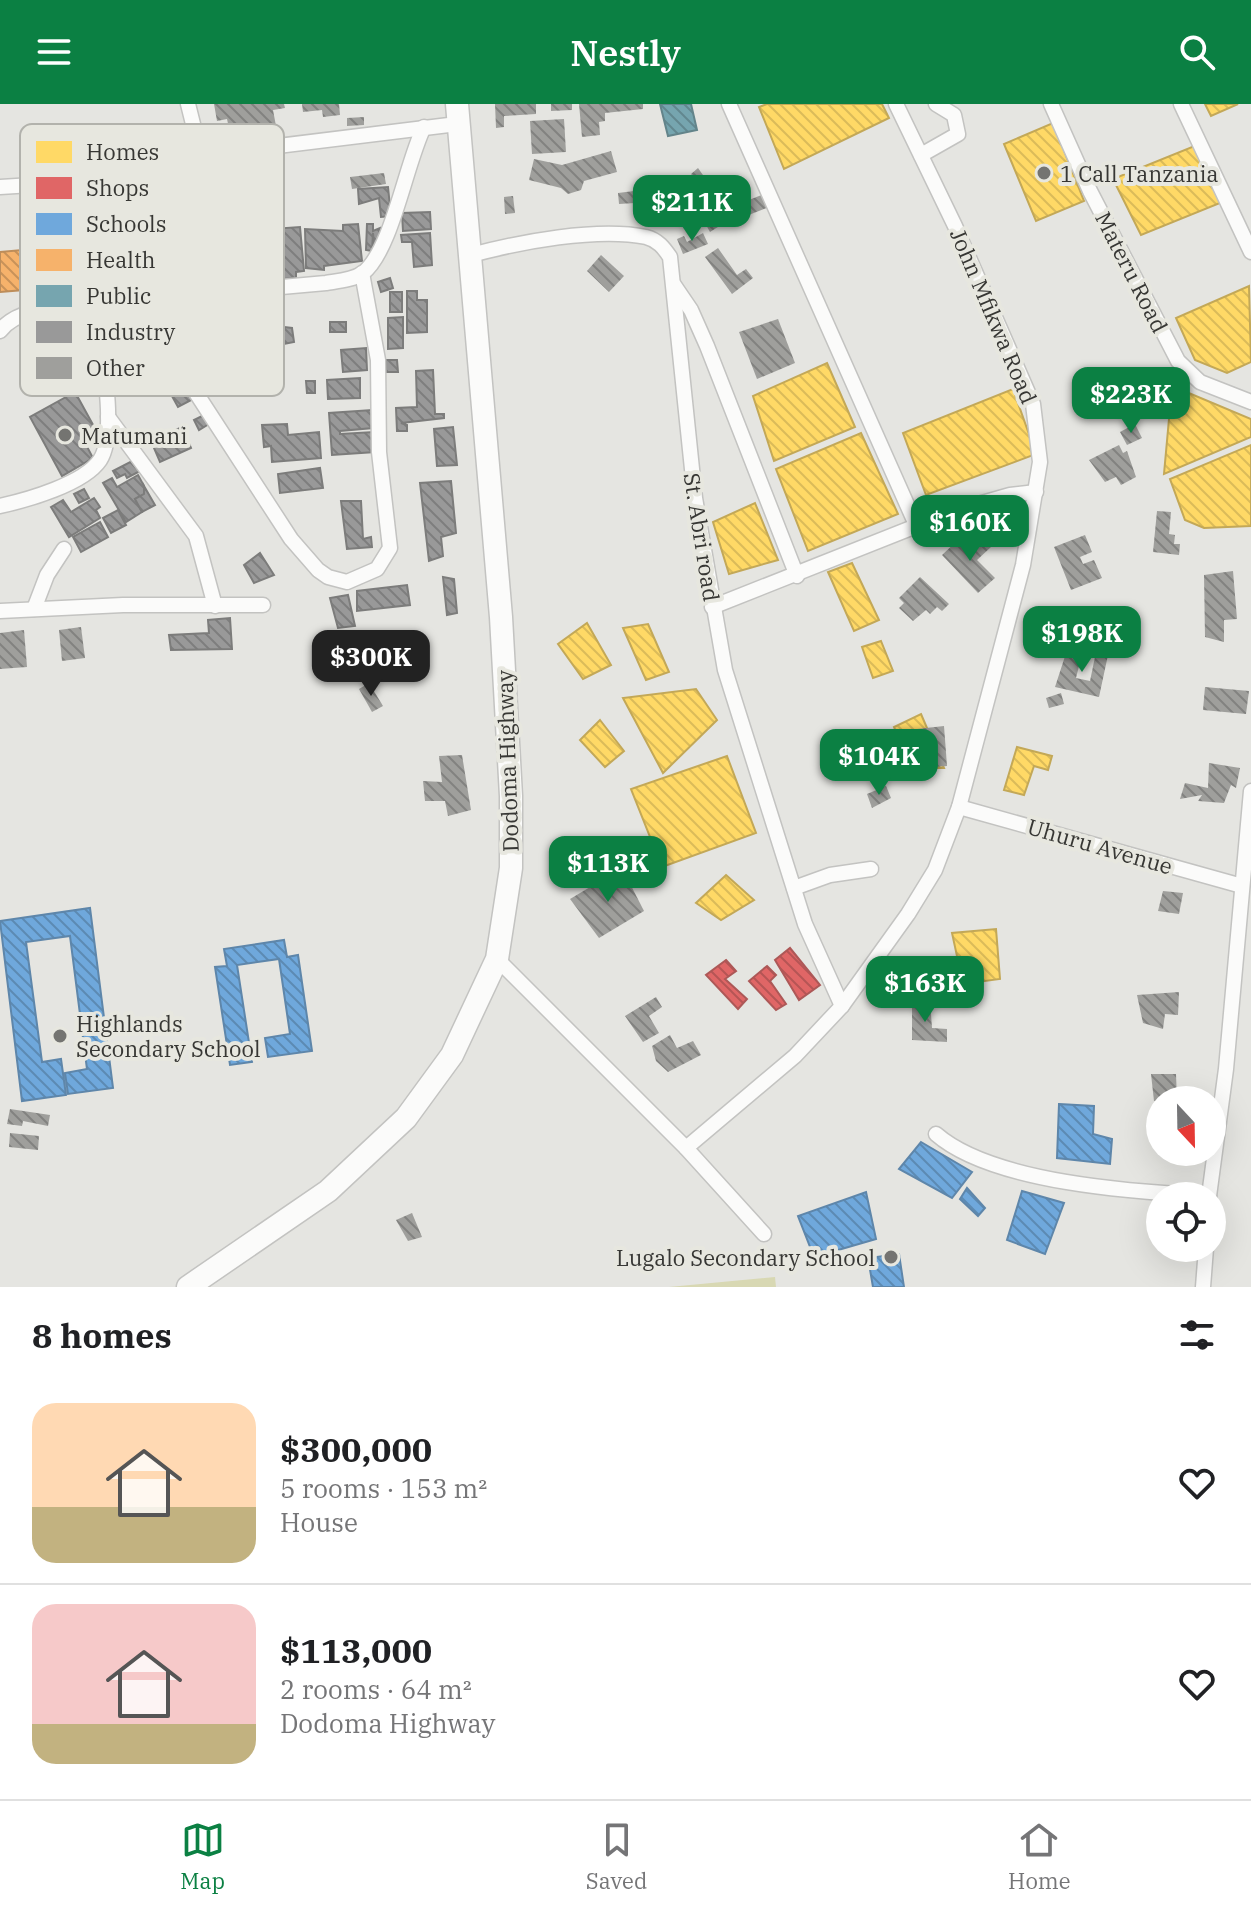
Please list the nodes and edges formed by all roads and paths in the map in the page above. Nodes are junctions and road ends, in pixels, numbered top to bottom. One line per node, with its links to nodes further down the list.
1 (188, 104): 8 (street)
2 (729, 104): 27 (street)
3 (896, 104): 11 (street, John Mfikwa Road)
4 (936, 104): 11 (street)
5 (1051, 104): 23 (street, Materu Road)
6 (1181, 104): 14 (street)
7 (457, 114): 9 (street); 15 (highway, Dodoma Highway)
8 (193, 124)
9 (424, 127): 10 (street); 16 (street)
10 (284, 145)
11 (921, 155): 25 (street, John Mfikwa Road)
12 (20, 186): 13 (street)
13 (0, 187)
14 (1251, 252)
15 (471, 255): 17 (street, St. Abri road); 40 (highway, Dodoma Highway)
16 (362, 273): 18 (street); 22 (street)
17 (674, 284): 29 (street); 32 (street, St. Abri road)
18 (284, 287)
19 (20, 316): 20 (street)
20 (0, 331)
21 (106, 396): 24 (street)
22 (198, 396)
23 (1251, 402)
24 (106, 414): 26 (street); 31 (street)
25 (1036, 492): 27 (street); 36 (street, John Mfikwa Road)
26 (0, 506)
27 (917, 527): 29 (street)
28 (64, 549): 33 (street)
29 (797, 576): 32 (street)
30 (263, 605): 31 (street)
31 (215, 606): 33 (street)
32 (712, 607): 39 (street, St. Abri road)
33 (34, 609): 34 (street)
34 (0, 611)
35 (1251, 791): 38 (street)
36 (959, 807): 38 (street, Uhuru Avenue); 41 (street, John Mfikwa Road)
37 (871, 869): 39 (street)
38 (1242, 886): 44 (street)
39 (794, 888): 41 (street, St. Abri road)
40 (497, 959): 43 (street); 48 (highway, Dodoma Highway)
41 (842, 1006): 43 (street, John Mfikwa Road)
42 (936, 1134): 45 (street)
43 (686, 1148): 46 (street)
44 (1211, 1182)
45 (1146, 1191)
46 (764, 1234)
47 (1205, 1262): 49 (street)
48 (188, 1287)
49 (1203, 1287)

